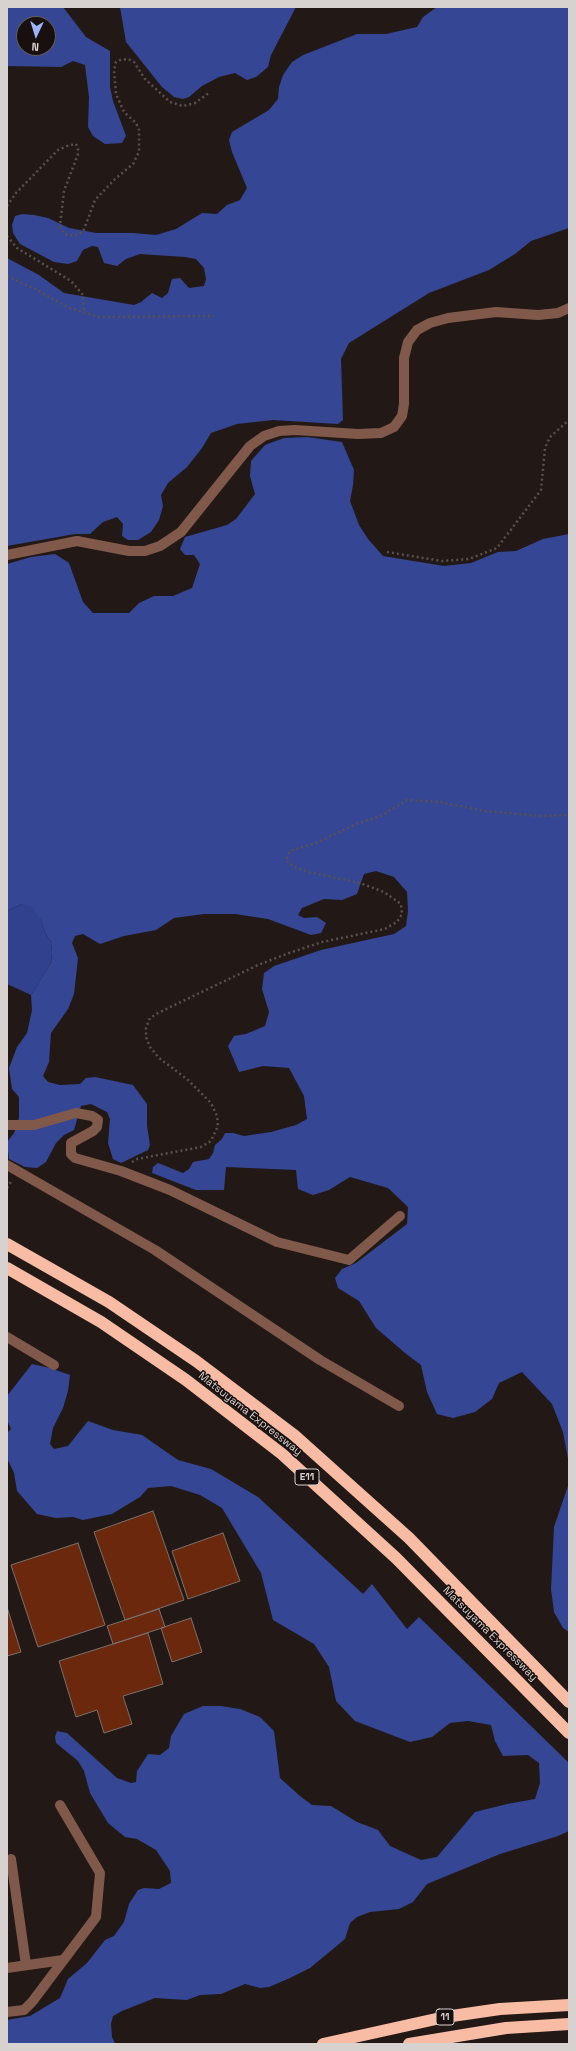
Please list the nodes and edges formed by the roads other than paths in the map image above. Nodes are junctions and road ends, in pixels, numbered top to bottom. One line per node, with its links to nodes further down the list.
1 (569, 308): 2 (street)
2 (7, 555)
3 (8, 1125): 5 (street)
4 (7, 1165): 10 (street)
5 (400, 1216)
6 (7, 1244): 11 (highway, Matsuyama Expressway / E11)
7 (7, 1268): 12 (highway, Matsuyama Expressway / E11)
8 (7, 1337): 9 (street)
9 (54, 1365)
10 (399, 1406)
11 (569, 1702)
12 (569, 1733)
13 (60, 1805): 15 (street)
14 (11, 1859): 16 (street)
15 (64, 1960): 16 (street); 19 (street)
16 (26, 1965): 17 (street)
17 (7, 1968)
18 (569, 2005): 21 (highway, 11)
19 (7, 2012)
20 (569, 2024): 22 (highway, 11)
21 (323, 2044)
22 (409, 2044)

